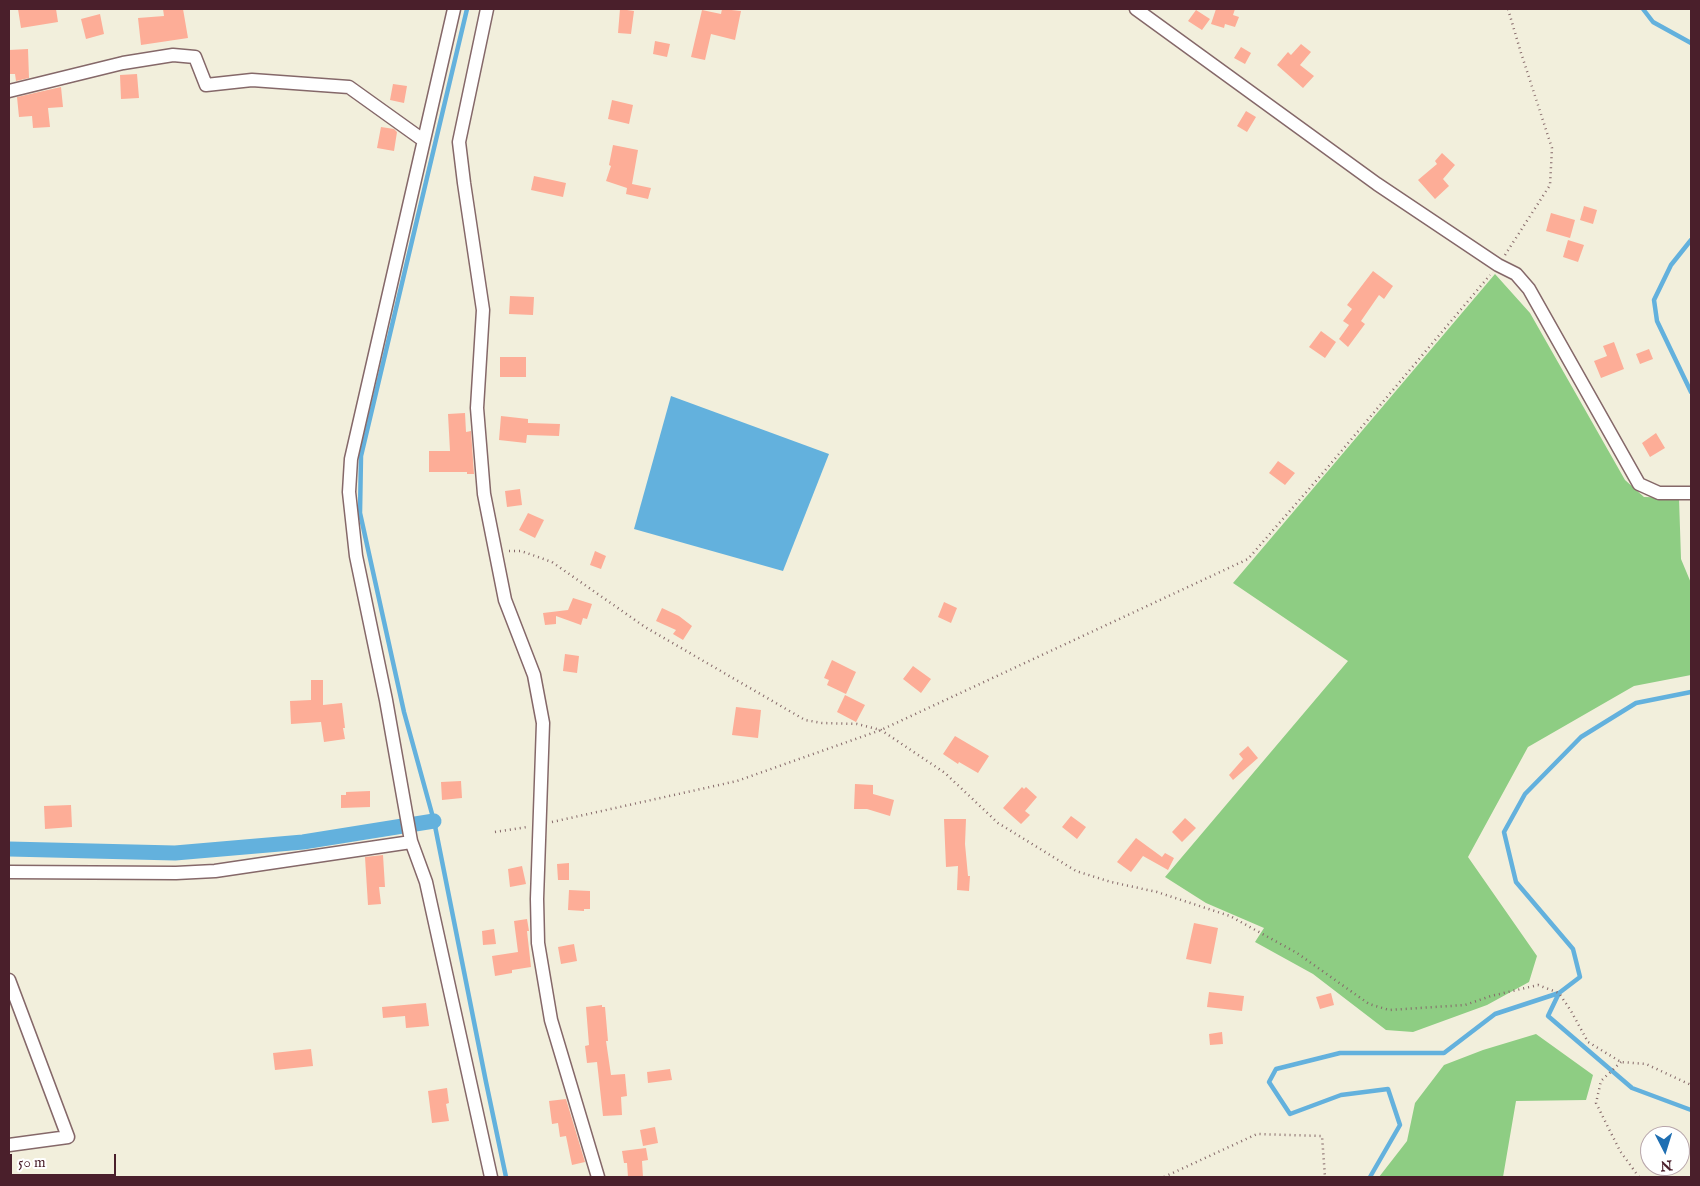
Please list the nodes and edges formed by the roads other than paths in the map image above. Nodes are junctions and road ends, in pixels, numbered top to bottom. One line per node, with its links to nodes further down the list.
1 (454, 9): 5 (street)
2 (487, 9): 12 (street)
3 (1136, 9): 6 (street)
4 (9, 91): 5 (street)
5 (423, 140): 7 (street)
6 (1686, 493)
7 (411, 842): 8 (street); 11 (street)
8 (9, 872)
9 (9, 980): 10 (street)
10 (9, 1145)
11 (492, 1177)
12 (598, 1177)

